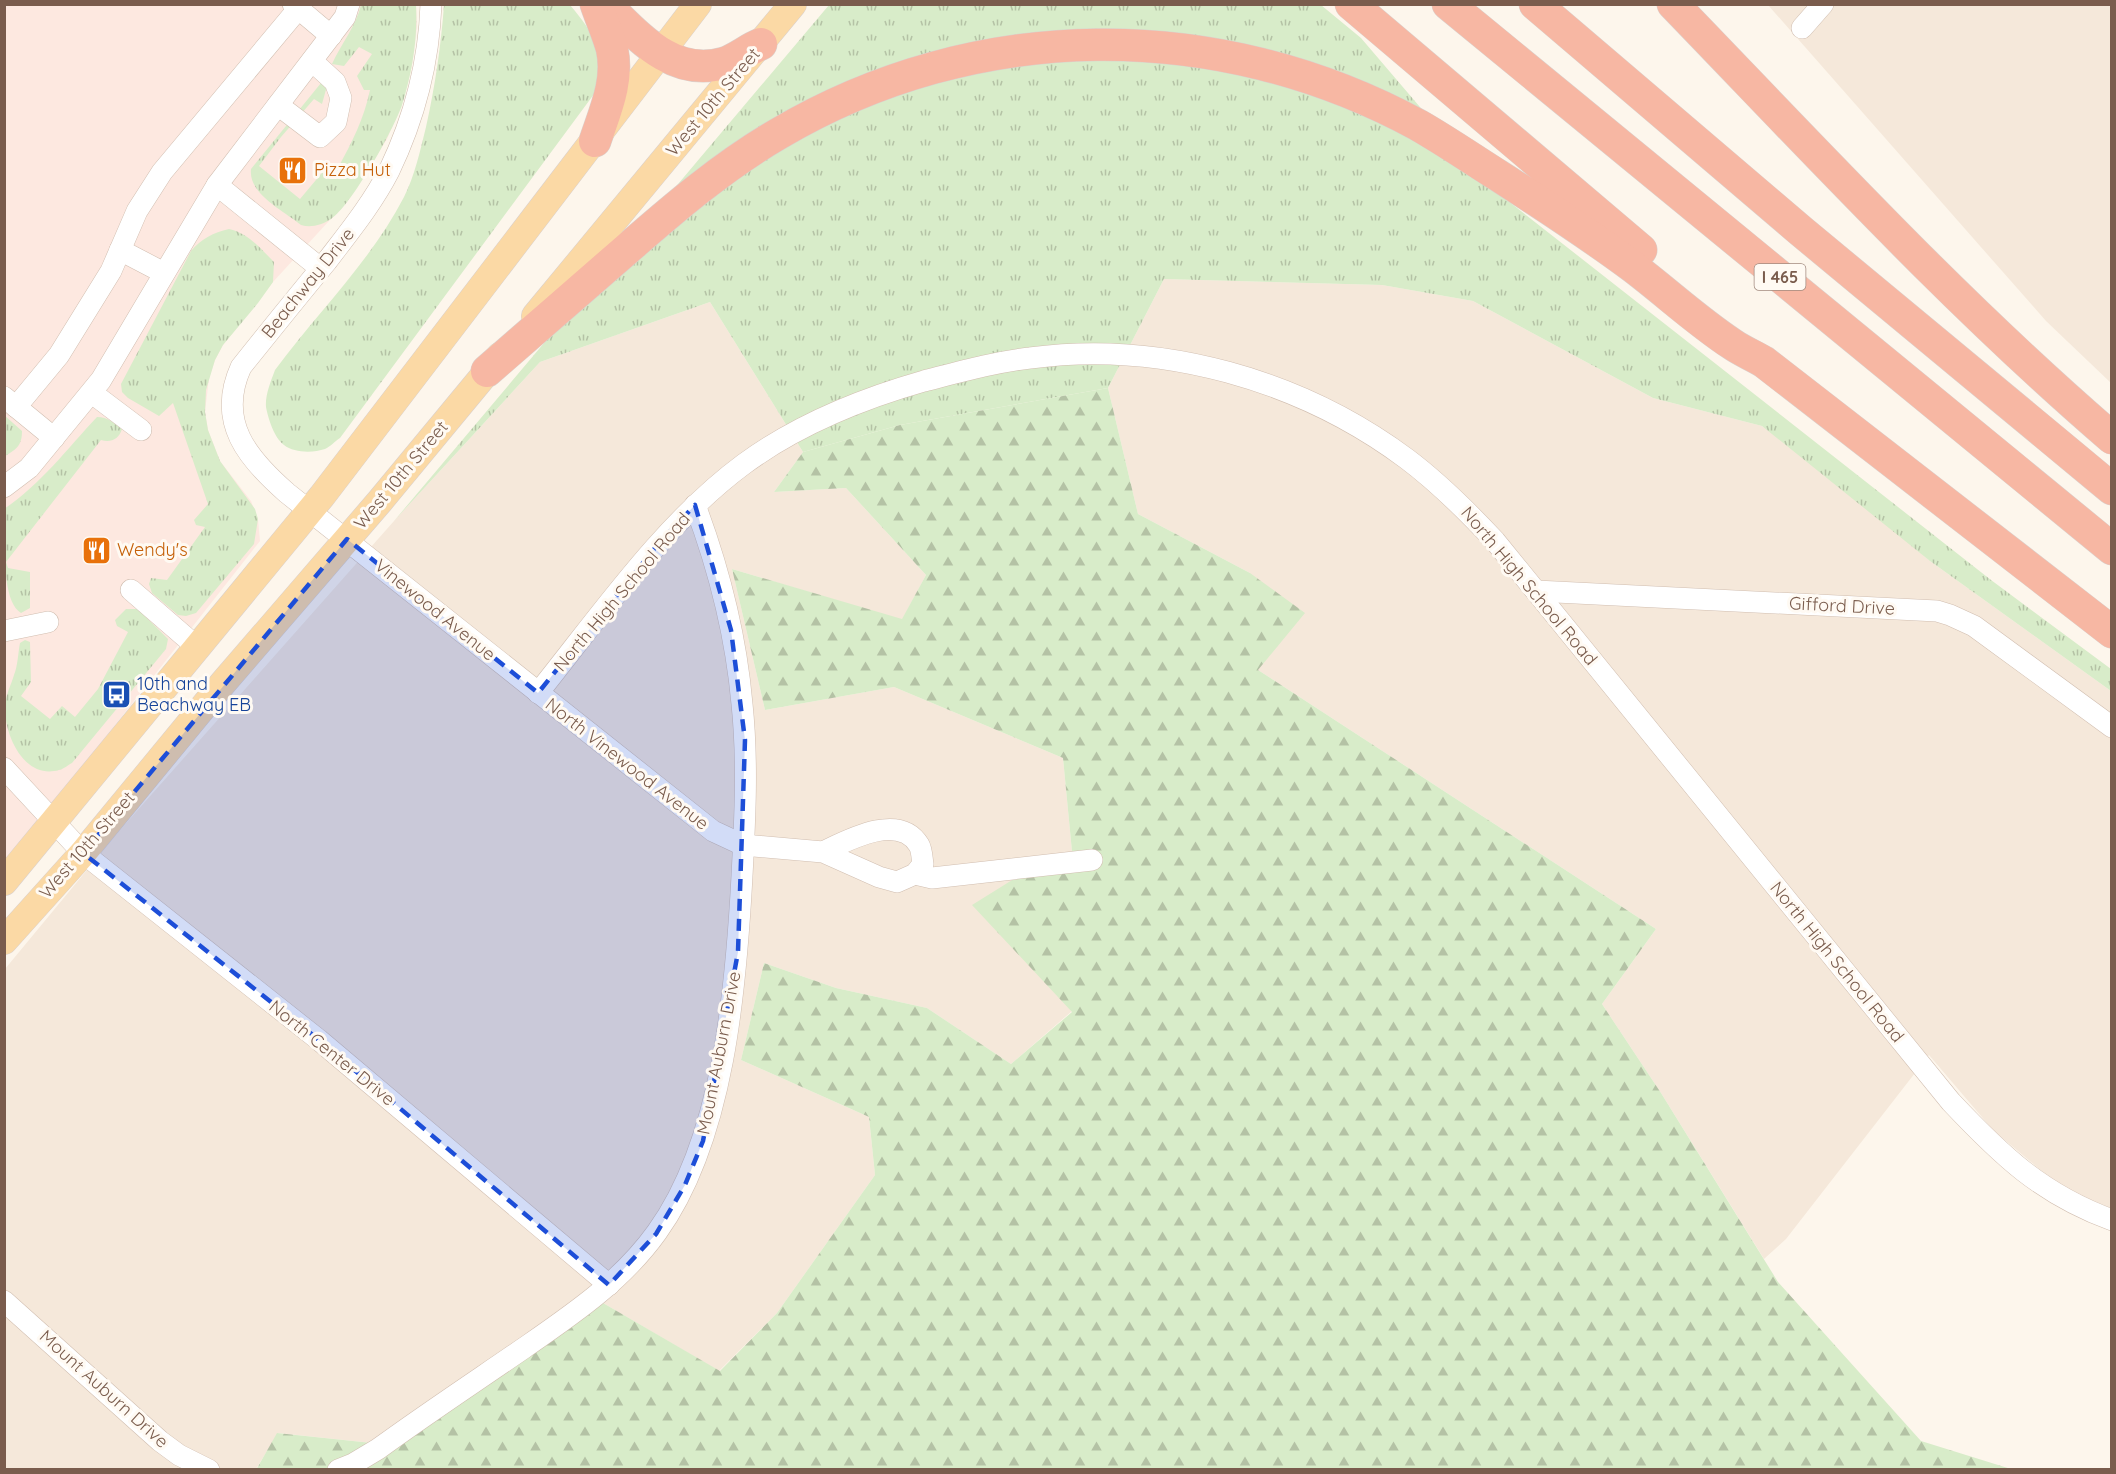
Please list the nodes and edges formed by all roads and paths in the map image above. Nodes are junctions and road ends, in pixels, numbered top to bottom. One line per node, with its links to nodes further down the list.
1 (349, 4): 14 (street)
2 (431, 4): 22 (street, Beachway Drive)
3 (596, 4): 19 (highway)
4 (605, 4): 16 (highway)
5 (698, 4): 16 (main road, West 10th Street)
6 (793, 4): 15 (main road, West 10th Street)
7 (1351, 4): 24 (highway)
8 (1448, 4): 35 (highway, I 465)
9 (1535, 4): 32 (highway, I 465)
10 (1673, 4): 30 (highway)
11 (1823, 4): 13 (street)
12 (296, 7): 14 (street); 21 (street)
13 (1802, 28)
14 (331, 36): 17 (street)
15 (761, 44): 16 (highway); 25 (main road, West 10th Street)
16 (660, 54): 19 (main road, West 10th Street)
17 (312, 62): 18 (street); 18 (street)
18 (278, 105): 20 (street)
19 (595, 141): 34 (main road, West 10th Street)
20 (217, 184): 22 (street); 23 (street)
21 (120, 250): 23 (street); 27 (street)
22 (320, 268): 34 (street, Beachway Drive)
23 (164, 273): 26 (street)
24 (1764, 362): 25 (highway); 40 (highway)
25 (487, 371): 34 (main road, West 10th Street)
26 (92, 393): 28 (street); 29 (street)
27 (10, 402): 29 (street)
28 (141, 430)
29 (54, 438): 31 (street)
30 (2112, 438)
31 (4, 487)
32 (2112, 489)
33 (695, 505): 37 (street, North High School Road); 42 (street, North High School Road); 46 (street, Mount Auburn Drive)
34 (330, 526): 41 (main road, West 10th Street); 42 (street, Vinewood Avenue); 48 (main road, West 10th Street)
35 (2112, 549)
36 (131, 590): 41 (street)
37 (1536, 591): 43 (street, Gifford Drive); 53 (street, North High School Road)
38 (48, 622): 39 (street)
39 (4, 631)
40 (2112, 632)
41 (198, 648): 45 (main road, West 10th Street)
42 (538, 693): 46 (street, North Vinewood Avenue)
43 (2112, 727)
44 (4, 768): 45 (street, North Center Drive)
45 (55, 821): 48 (street, North Center Drive); 51 (main road, West 10th Street)
46 (743, 845): 47 (street, North Vinewood Avenue); 54 (street, Mount Auburn Drive)
47 (823, 852): 50 (street, North Vinewood Avenue); 50 (street, North Vinewood Avenue)
48 (83, 853): 52 (main road, West 10th Street); 54 (street, North Center Drive)
49 (1092, 860): 50 (street)
50 (915, 874)
51 (4, 882)
52 (4, 941)
53 (2112, 1220)
54 (609, 1285): 57 (street, Mount Auburn Drive)
55 (4, 1301): 56 (street, Mount Auburn Drive)
56 (209, 1470)
57 (338, 1470)

